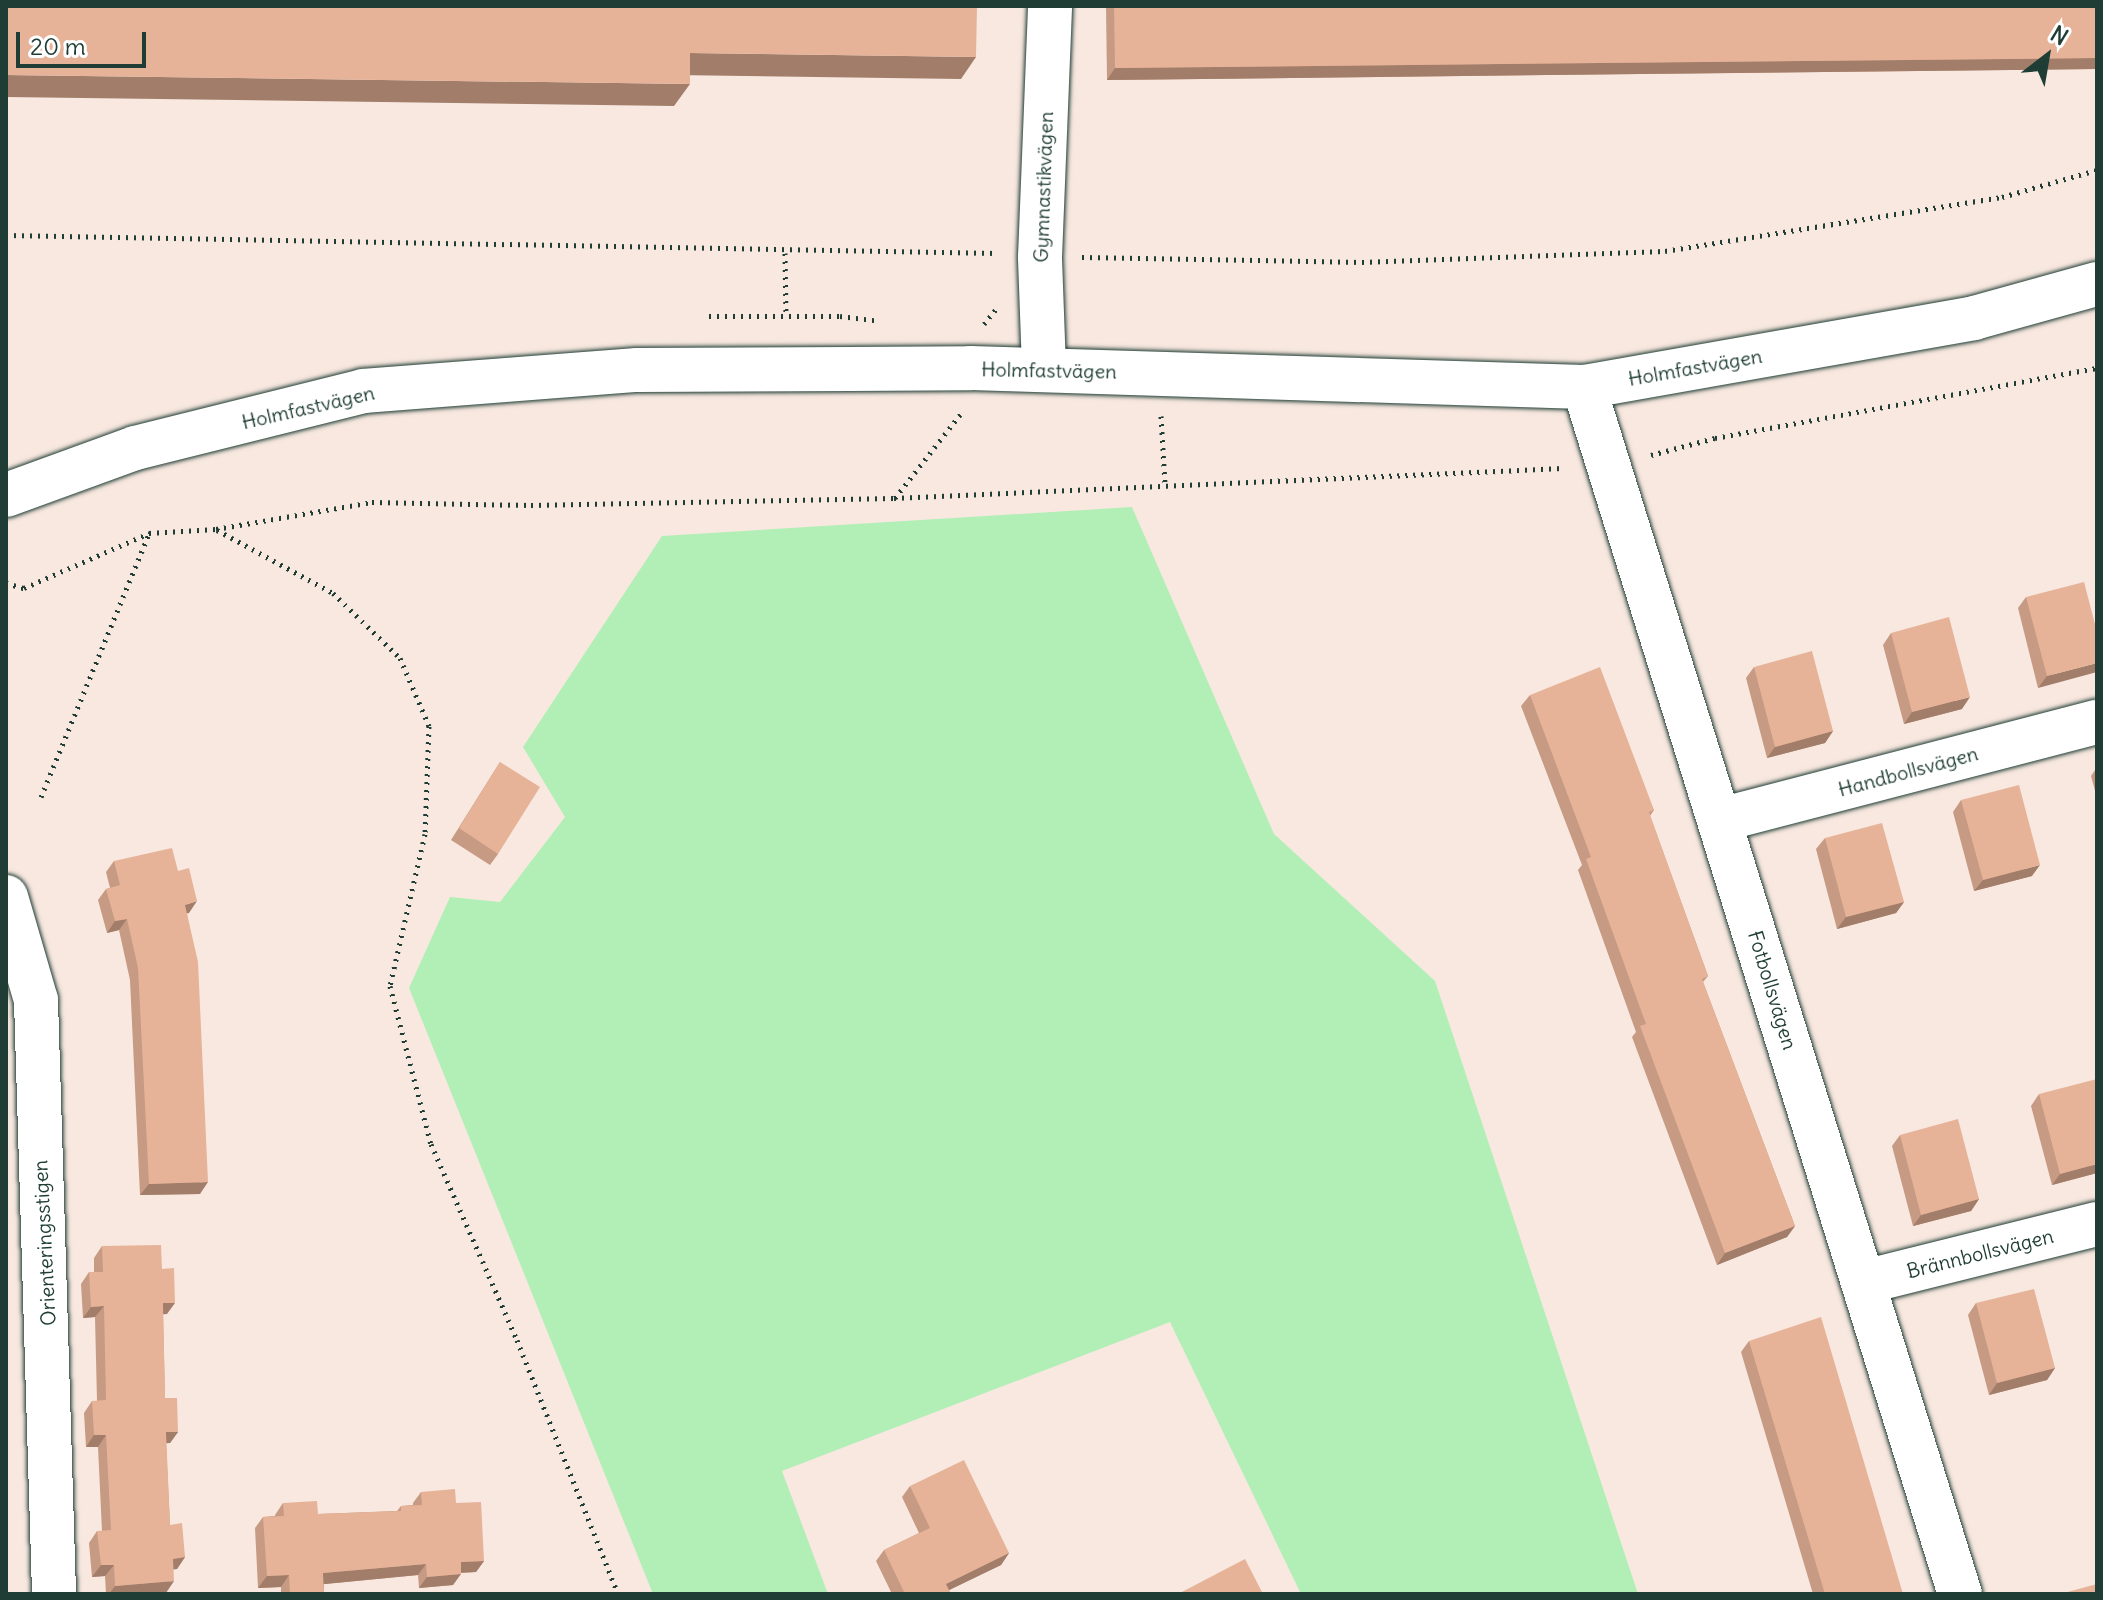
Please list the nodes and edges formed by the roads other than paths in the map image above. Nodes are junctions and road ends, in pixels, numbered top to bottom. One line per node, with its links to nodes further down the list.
1 (1050, 6): 3 (street, Gymnastikvägen)
2 (2097, 284): 4 (street, Holmfastvägen)
3 (1044, 368): 4 (street, Holmfastvägen); 5 (street, Holmfastvägen)
4 (1584, 387): 7 (street, Fotbollsvägen)
5 (6, 495)
6 (2097, 722): 7 (street, Handbollsvägen)
7 (1720, 820): 10 (street, Fotbollsvägen)
8 (6, 897): 11 (street, Orienteringsstigen)
9 (2097, 1224): 10 (street, Brännbollsvägen)
10 (1864, 1282): 12 (street, Fotbollsvägen)
11 (54, 1594)
12 (1960, 1594)

